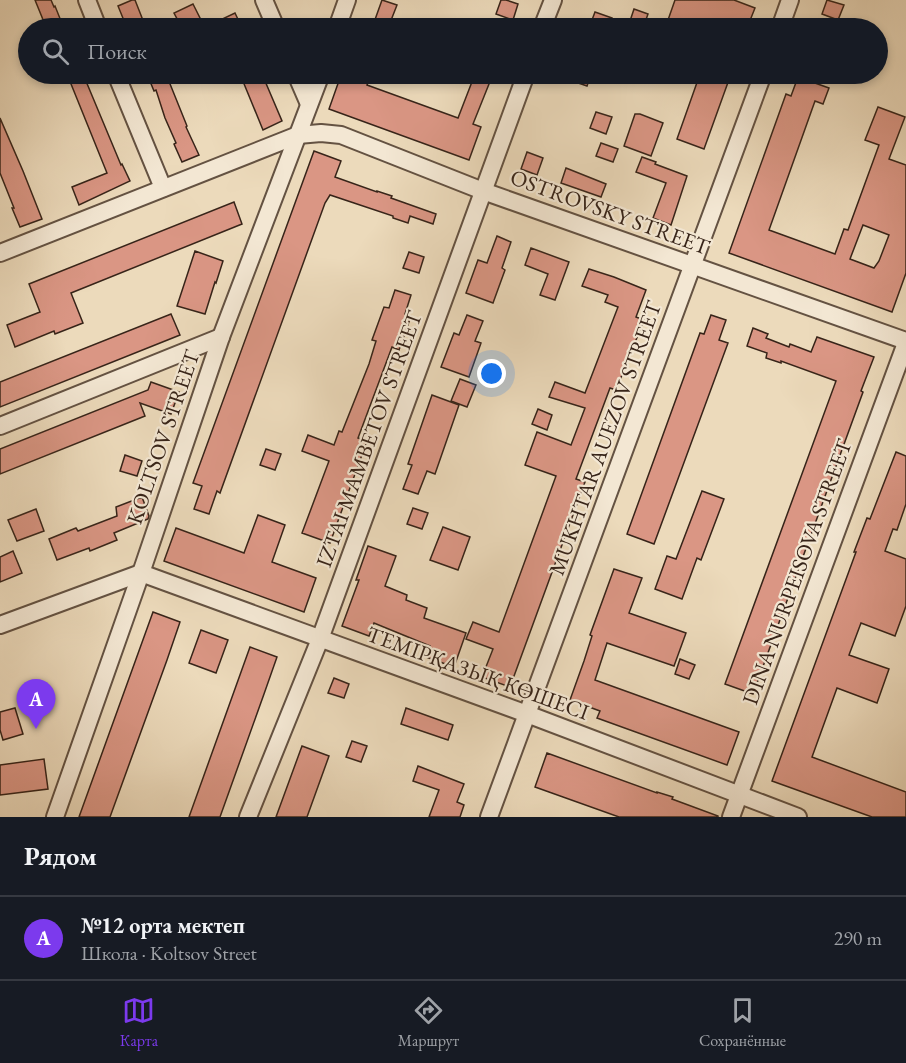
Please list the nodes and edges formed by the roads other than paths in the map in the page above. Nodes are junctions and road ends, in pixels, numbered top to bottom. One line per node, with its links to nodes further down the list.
1 (87, 0): 6 (street)
2 (264, 0): 7 (street)
3 (347, 0): 8 (street)
4 (553, 0): 9 (street)
5 (790, 0): 10 (street)
6 (94, 18)
7 (272, 18)
8 (341, 18)
9 (546, 18)
10 (784, 18)
11 (120, 84): 18 (street)
12 (300, 84): 16 (street)
13 (317, 84): 16 (street, KOLTSOV STREET)
14 (522, 84): 19 (street, IZTAI MAMBETOV STREET)
15 (759, 84): 21 (street, MUKHTAR AUEZOV STREET)
16 (309, 104): 17 (street, KOLTSOV STREET)
17 (298, 135): 18 (street, OSTROVSKY STREET); 19 (street, OSTROVSKY STREET); 22 (street, KOLTSOV STREET)
18 (163, 188): 20 (street, OSTROVSKY STREET)
19 (483, 191): 21 (street, OSTROVSKY STREET); 27 (street, IZTAI MAMBETOV STREET)
20 (1, 250)
21 (693, 265): 23 (street, OSTROVSKY STREET); 28 (street, MUKHTAR AUEZOV STREET)
22 (221, 337): 24 (street); 25 (street, KOLTSOV STREET)
23 (906, 342): 29 (street, DINA NURPEISOVA STREET)
24 (0, 426)
25 (141, 573): 26 (street); 27 (street, ТЕМІРҚАЗЫҚ КӨШЕСІ); 30 (street, KOLTSOV STREET)
26 (0, 625)
27 (320, 639): 28 (street, ТЕМІРҚАЗЫҚ КӨШЕСІ); 31 (street, IZTAI MAMBETOV STREET)
28 (527, 714): 29 (street, ТЕМІРҚАЗЫҚ КӨШЕСІ); 32 (street, MUKHTAR AUEZOV STREET)
29 (739, 794): 33 (street, DINA NURPEISOVA STREET); 34 (street, ТЕМІРҚАЗЫҚ КӨШЕСІ)
30 (55, 817)
31 (248, 817)
32 (489, 817)
33 (731, 817)
34 (798, 817)

